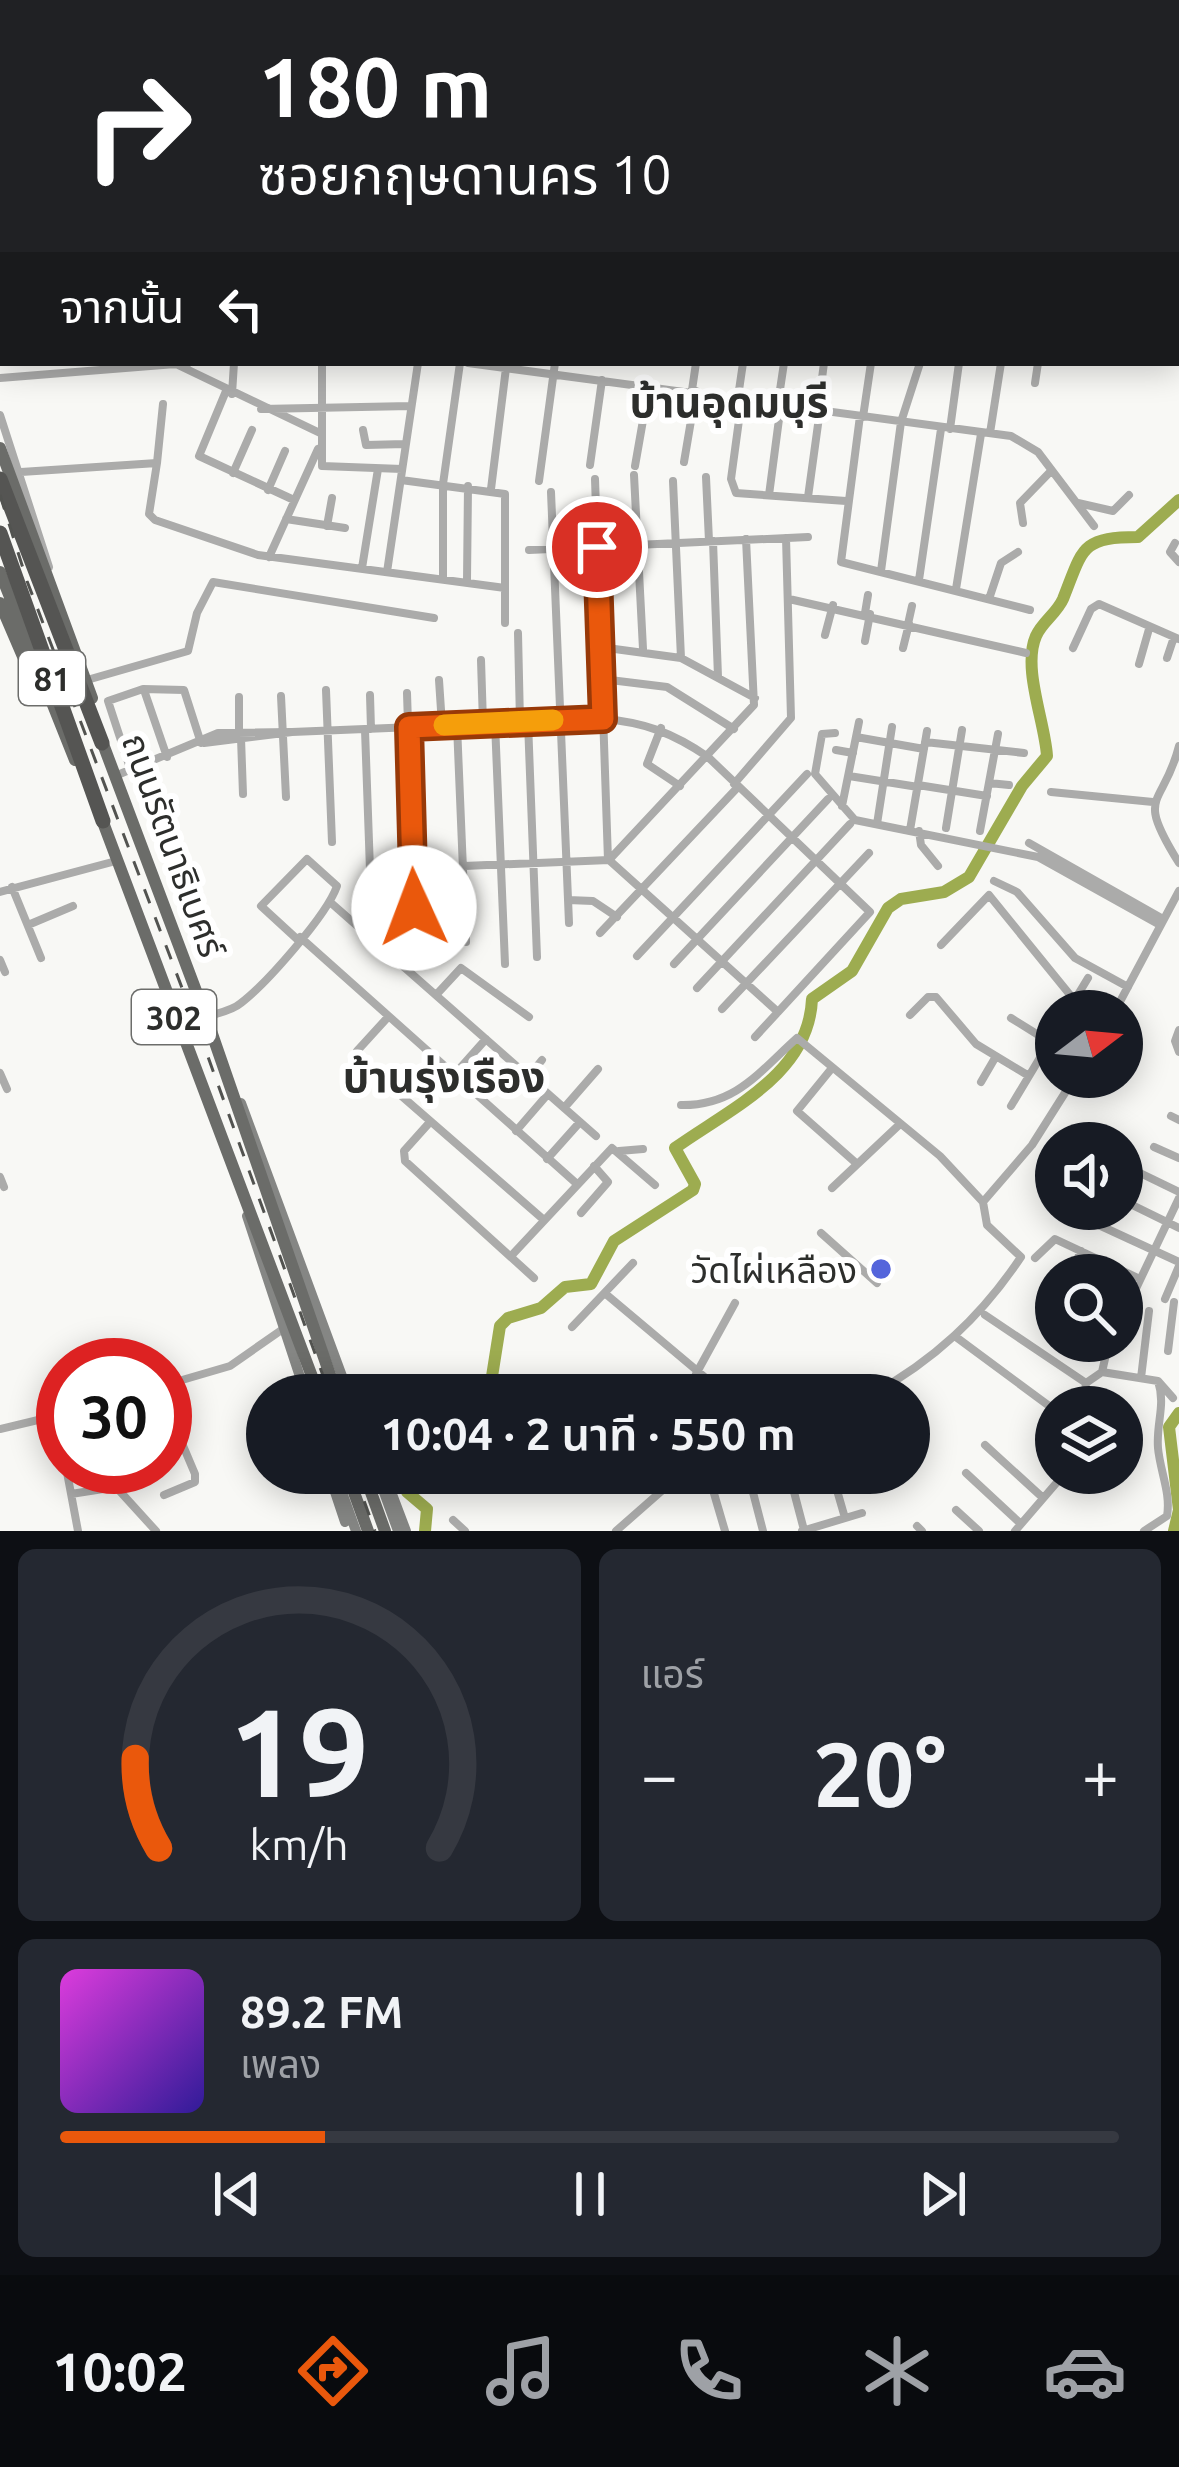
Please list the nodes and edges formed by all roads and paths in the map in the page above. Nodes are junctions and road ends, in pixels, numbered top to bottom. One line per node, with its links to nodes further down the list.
1 (152, 366): 20 (street)
2 (181, 366): 25 (street)
3 (233, 366): 25 (street)
4 (322, 366): 29 (street)
5 (418, 366): 30 (street)
6 (469, 366): 57 (street)
7 (554, 366): 19 (street)
8 (596, 366): 21 (street)
9 (696, 366): 24 (street)
10 (743, 366): 26 (street)
11 (784, 366): 28 (street)
12 (824, 366): 32 (street)
13 (870, 366): 34 (street)
14 (919, 366): 35 (street)
15 (958, 366): 36 (street)
16 (999, 366): 39 (street)
17 (1038, 366): 22 (street)
18 (512, 367): 19 (street); 59 (street)
19 (553, 375): 21 (street); 55 (street)
20 (0, 378)
21 (598, 379): 23 (street); 46 (street)
22 (1035, 383)
23 (649, 386): 24 (street); 81 (street)
24 (694, 391): 26 (street); 44 (street)
25 (229, 392): 31 (street); 50 (street)
26 (740, 398): 28 (street); 62 (street)
27 (164, 404): 45 (street)
28 (780, 404): 32 (street); 62 (street)
29 (322, 406): 30 (street); 31 (street); 40 (street)
30 (411, 406): 41 (street)
31 (261, 409): 40 (street)
32 (819, 409): 34 (street); 64 (street)
33 (0, 415): 49 (street)
34 (862, 417): 35 (street); 67 (street)
35 (901, 422): 36 (street); 91 (street)
36 (946, 429): 39 (street); 94 (street)
37 (252, 430): 50 (street)
38 (363, 430): 41 (street)
39 (986, 434): 48 (street); 96 (street)
40 (321, 438): 47 (street); 66 (street)
41 (405, 444): 51 (street)
42 (0, 448): 100 (main road, ถนนรัตนาธิเบศร์ / 302)
43 (285, 452): 60 (street)
44 (684, 462)
45 (157, 463): 49 (street); 86 (street)
46 (590, 465)
47 (379, 469): 51 (street); 88 (street)
48 (1051, 471): 68 (street); 70 (street)
49 (22, 472): 100 (street)
50 (233, 473): 60 (street)
51 (401, 474): 57 (street); 90 (street)
52 (706, 477): 78 (street)
53 (0, 479): 156 (highway, 81)
54 (595, 479): 82 (street)
55 (538, 481)
56 (673, 481): 79 (street)
57 (443, 484): 58 (street); 92 (street)
58 (468, 486): 59 (street); 93 (street)
59 (491, 489): 95 (street)
60 (268, 490): 66 (street)
61 (551, 491): 83 (street)
62 (769, 495): 64 (street)
63 (1129, 495): 68 (street)
64 (808, 498): 67 (street)
65 (332, 499): 71 (street)
66 (293, 500): 69 (street)
67 (847, 501): 91 (street)
68 (1076, 503): 72 (street)
69 (286, 519): 71 (street); 86 (street)
70 (1023, 523)
71 (327, 526): 73 (street)
72 (1094, 526)
73 (345, 528)
74 (0, 534): 186 (highway, 81)
75 (808, 537): 76 (street)
76 (786, 538): 77 (street); 99 (street)
77 (746, 539): 78 (street); 133 (street)
78 (711, 541): 79 (street); 123 (street)
79 (676, 543): 81 (street); 119 (street)
80 (1175, 543): 87 (street)
81 (637, 544): 82 (street); 117 (street)
82 (597, 547): 83 (street); 114 (street)
83 (553, 548): 84 (street); 135 (street)
84 (529, 550)
85 (1018, 552): 98 (street)
86 (269, 557): 88 (street)
87 (1179, 562)
88 (362, 568): 90 (street)
89 (0, 572): 136 (main road)
90 (387, 572): 92 (street)
91 (881, 572): 94 (street)
92 (443, 578): 93 (street)
93 (467, 580): 95 (street)
94 (919, 580): 96 (street)
95 (505, 587): 107 (street)
96 (956, 589): 98 (street)
97 (868, 596): 105 (street)
98 (988, 598): 104 (street)
99 (789, 599): 102 (street); 173 (street)
100 (57, 601): 125 (main road, ถนนรัตนาธิเบศร์ / 302)
101 (0, 603): 136 (main road, 302)
102 (833, 605): 105 (street); 111 (street)
103 (912, 606): 108 (street)
104 (1030, 610)
105 (867, 613): 108 (street); 113 (street)
106 (434, 618): 125 (street)
107 (505, 623)
108 (909, 624): 115 (street); 118 (street)
109 (1149, 629): 112 (street); 116 (street); 122 (street)
110 (518, 633): 137 (street)
111 (825, 635)
112 (1177, 638): 120 (street)
113 (865, 641)
114 (601, 647): 117 (street); 124 (street)
115 (903, 648)
116 (1073, 648)
117 (643, 650): 119 (street)
118 (1026, 653)
119 (681, 658): 123 (street)
120 (1167, 658)
121 (481, 661): 139 (street)
122 (1139, 664)
123 (718, 677): 133 (street)
124 (602, 679): 134 (street); 147 (street)
125 (87, 680): 156 (main road, ถนนรัตนาธิเบศร์ / 302)
126 (440, 680): 141 (street)
127 (143, 689): 157 (street); 165 (street); 167 (street)
128 (326, 690): 148 (street)
129 (407, 693): 143 (street)
130 (281, 695): 150 (street)
131 (370, 695): 146 (street)
132 (239, 697): 152 (street)
133 (755, 698): 147 (street)
134 (603, 719): 135 (street); 145 (street); 197 (street)
135 (560, 720): 137 (street); 196 (street)
136 (56, 722): 186 (main road, ถนนรัตนาธิเบศร์ / 302)
137 (524, 722): 140 (street); 199 (street)
138 (859, 722): 154 (street)
139 (483, 723): 140 (street); 142 (street)
140 (495, 723): 201 (street)
141 (442, 725): 142 (street); 143 (street)
142 (457, 725): 203 (street)
143 (409, 727): 146 (street); 216 (street)
144 (892, 727): 158 (street)
145 (661, 728): 166 (street); 175 (street)
146 (368, 729): 148 (street); 205 (street)
147 (734, 729): 166 (street)
148 (328, 730): 150 (street); 193 (street)
149 (962, 730): 159 (street)
150 (287, 732): 152 (street); 180 (street)
151 (836, 733): 184 (street)
152 (240, 734): 157 (street); 179 (street)
153 (998, 734): 162 (street)
154 (856, 737): 158 (street); 163 (street)
155 (926, 741): 158 (street); 159 (street); 176 (street)
156 (102, 743): 169 (main road, ถนนรัตนาธิเบศร์ / 302)
157 (202, 743): 165 (street)
158 (890, 743): 171 (street)
159 (960, 746): 162 (street); 177 (street)
160 (1179, 746): 183 (street)
161 (836, 750): 163 (street)
162 (995, 751): 164 (street); 172 (street)
163 (854, 753): 170 (street)
164 (1024, 753)
165 (166, 757): 167 (street)
166 (708, 757): 173 (street); 175 (street)
167 (130, 771): 169 (street)
168 (807, 774): 185 (street)
169 (115, 776): 249 (main road, ถนนรัตนาธิเบศร์ / 302)
170 (849, 776): 171 (street); 184 (street)
171 (884, 782): 176 (street); 188 (street)
172 (989, 783): 174 (street); 181 (street)
173 (736, 785): 185 (street); 209 (street)
174 (1010, 785)
175 (680, 786): 197 (street)
176 (918, 786): 177 (street); 190 (street)
177 (952, 790): 181 (street); 189 (street)
178 (1051, 792): 183 (street)
179 (243, 794)
180 (286, 796)
181 (987, 796): 191 (street)
182 (828, 799): 192 (street)
183 (1153, 802): 202 (street)
184 (842, 806): 188 (street)
185 (769, 816): 192 (street); 218 (street)
186 (103, 821): 200 (main road, ถนนรัตนาธิเบศร์ / 302)
187 (850, 824): 198 (street)
188 (878, 824): 190 (street)
189 (946, 828)
190 (915, 831): 204 (street); 219 (street)
191 (980, 831)
192 (792, 838): 198 (street); 226 (street)
193 (332, 842)
194 (1029, 843): 219 (street)
195 (869, 853): 207 (street)
196 (565, 860): 197 (street); 199 (street); 213 (street)
197 (608, 860): 209 (street)
198 (816, 860): 207 (street); 233 (street)
199 (533, 861): 201 (street); 230 (street)
200 (116, 862): 208 (street); 294 (main road, ถนนรัตนาธิเบศร์ / 302)
201 (501, 863): 203 (street); 235 (street)
202 (1179, 863)
203 (464, 866): 227 (street)
204 (938, 866)
205 (370, 870)
206 (994, 881): 240 (street)
207 (840, 882): 239 (street); 247 (street)
208 (12, 887): 211 (street); 221 (street)
209 (643, 888): 217 (street); 218 (street)
210 (1179, 891): 219 (street)
211 (0, 892)
212 (392, 900): 222 (street)
213 (568, 900): 217 (street); 220 (street)
214 (330, 902): 222 (street); 224 (street); 224 (street)
215 (73, 906): 221 (street)
216 (414, 908)
217 (617, 917): 223 (street)
218 (674, 918): 226 (street); 229 (street)
219 (1162, 922): 240 (street)
220 (569, 923)
221 (28, 925): 231 (street)
222 (364, 932): 234 (street)
223 (600, 933)
224 (299, 938): 249 (street); 250 (street)
225 (418, 940): 234 (street)
226 (698, 940): 233 (street); 236 (street)
227 (466, 942)
228 (941, 945): 242 (street)
229 (638, 956)
230 (537, 957)
231 (41, 958)
232 (0, 960): 237 (street)
233 (721, 961): 239 (street); 241 (street)
234 (400, 962): 245 (street)
235 (505, 964)
236 (674, 964)
237 (5, 972)
238 (1088, 978): 243 (street)
239 (746, 985): 246 (street); 247 (street)
240 (1128, 987): 244 (street)
241 (697, 988)
242 (1066, 990)
243 (1081, 990)
244 (1126, 990)
245 (436, 995): 251 (street); 256 (street)
246 (722, 1009)
247 (778, 1012): 255 (street)
248 (910, 1015): 258 (street)
249 (206, 1017): 267 (main road, ถนนรัตนาธิเบศร์ / 302)
250 (388, 1017): 264 (street); 275 (street)
251 (529, 1017)
252 (1012, 1018): 254 (street)
253 (1179, 1030): 257 (street)
254 (1035, 1032)
255 (755, 1036)
256 (486, 1039): 264 (street); 265 (street)
257 (1179, 1052)
258 (995, 1058): 266 (street); 268 (street)
259 (542, 1060): 265 (street)
260 (832, 1068): 272 (street); 277 (street); 285 (street)
261 (1035, 1068): 266 (street)
262 (598, 1069): 274 (street)
263 (0, 1073): 269 (street)
264 (454, 1076): 278 (street)
265 (529, 1076): 270 (street)
266 (1029, 1076): 273 (street)
267 (228, 1079): 325 (main road); 326 (main road, ถนนรัตนาธิเบศร์ / 302)
268 (981, 1082)
269 (7, 1089)
270 (548, 1094): 274 (street); 278 (street)
271 (1062, 1098): 292 (street)
272 (681, 1105)
273 (1011, 1106)
274 (564, 1108): 276 (street)
275 (430, 1122): 296 (street); 306 (street)
276 (580, 1122): 279 (street); 284 (street)
277 (900, 1124): 285 (street); 292 (street)
278 (516, 1131): 284 (street)
279 (596, 1136)
280 (1154, 1148): 283 (street)
281 (643, 1149): 282 (street)
282 (619, 1150): 286 (street); 289 (street)
283 (1179, 1158)
284 (547, 1159): 288 (street)
285 (856, 1163): 290 (street)
286 (594, 1166): 288 (street); 295 (street)
287 (1143, 1175): 291 (street)
288 (577, 1184): 296 (street)
289 (655, 1185)
290 (832, 1188)
291 (1179, 1195): 297 (street)
292 (983, 1202): 319 (street)
293 (1143, 1210): 297 (street)
294 (247, 1212): 317 (main road, ถนนรัตนาธิเบศร์ / 302); 324 (main road, ถนนรัตนาธิเบศร์ / 302)
295 (581, 1213)
296 (544, 1220): 306 (street)
297 (1167, 1222): 298 (street); 301 (street)
298 (1179, 1228)
299 (1110, 1230): 301 (street)
300 (821, 1233): 311 (street)
301 (1153, 1250): 308 (street); 309 (street)
302 (1081, 1251): 303 (street); 304 (street); 305 (street)
303 (1039, 1254)
304 (1080, 1254)
305 (1087, 1254)
306 (512, 1255): 310 (street)
307 (633, 1263): 312 (street)
308 (1179, 1264): 318 (street)
309 (1143, 1272)
310 (534, 1278)
311 (877, 1283)
312 (607, 1295): 316 (street); 327 (street)
313 (735, 1303): 327 (street)
314 (1149, 1311): 330 (street)
315 (985, 1315): 331 (street)
316 (572, 1327)
317 (283, 1329): 323 (main road, ถนนรัตนาธิเบศร์ / 302); 329 (street)
318 (1175, 1330): 320 (street)
319 (956, 1337): 328 (street); 333 (street)
320 (1168, 1352)
321 (1104, 1362): 322 (street)
322 (1102, 1372): 330 (street); 331 (street)
323 (299, 1374)
324 (311, 1374)
325 (330, 1374)
326 (341, 1374)
327 (696, 1374)
328 (908, 1374)
329 (192, 1377)
330 (1141, 1378): 334 (street)
331 (1086, 1382): 332 (street)
332 (1086, 1386)
333 (1035, 1395)
334 (1172, 1399): 339 (street)
335 (36, 1420): 336 (street)
336 (0, 1429)
337 (985, 1445): 352 (street)
338 (966, 1473): 357 (street)
339 (1171, 1482): 371 (street)
340 (71, 1494): 359 (street)
341 (122, 1494): 360 (street)
342 (339, 1494): 361 (main road)
343 (355, 1494): 362 (main road)
344 (372, 1494): 363 (main road)
345 (389, 1494): 364 (main road)
346 (658, 1494): 366 (street)
347 (714, 1494): 367 (street)
348 (753, 1494): 368 (street)
349 (795, 1494): 358 (street)
350 (837, 1494): 355 (street)
351 (1045, 1494): 352 (street)
352 (1042, 1497): 357 (street)
353 (956, 1510): 370 (street)
354 (862, 1513): 355 (street)
355 (843, 1519): 358 (street); 369 (street)
356 (453, 1520): 365 (street)
357 (1018, 1528)
358 (806, 1530)
359 (78, 1531)
360 (156, 1531)
361 (352, 1531)
362 (368, 1531)
363 (385, 1531)
364 (402, 1531)
365 (465, 1531)
366 (616, 1531)
367 (725, 1531)
368 (763, 1531)
369 (843, 1531)
370 (979, 1531)
371 (1144, 1531)

